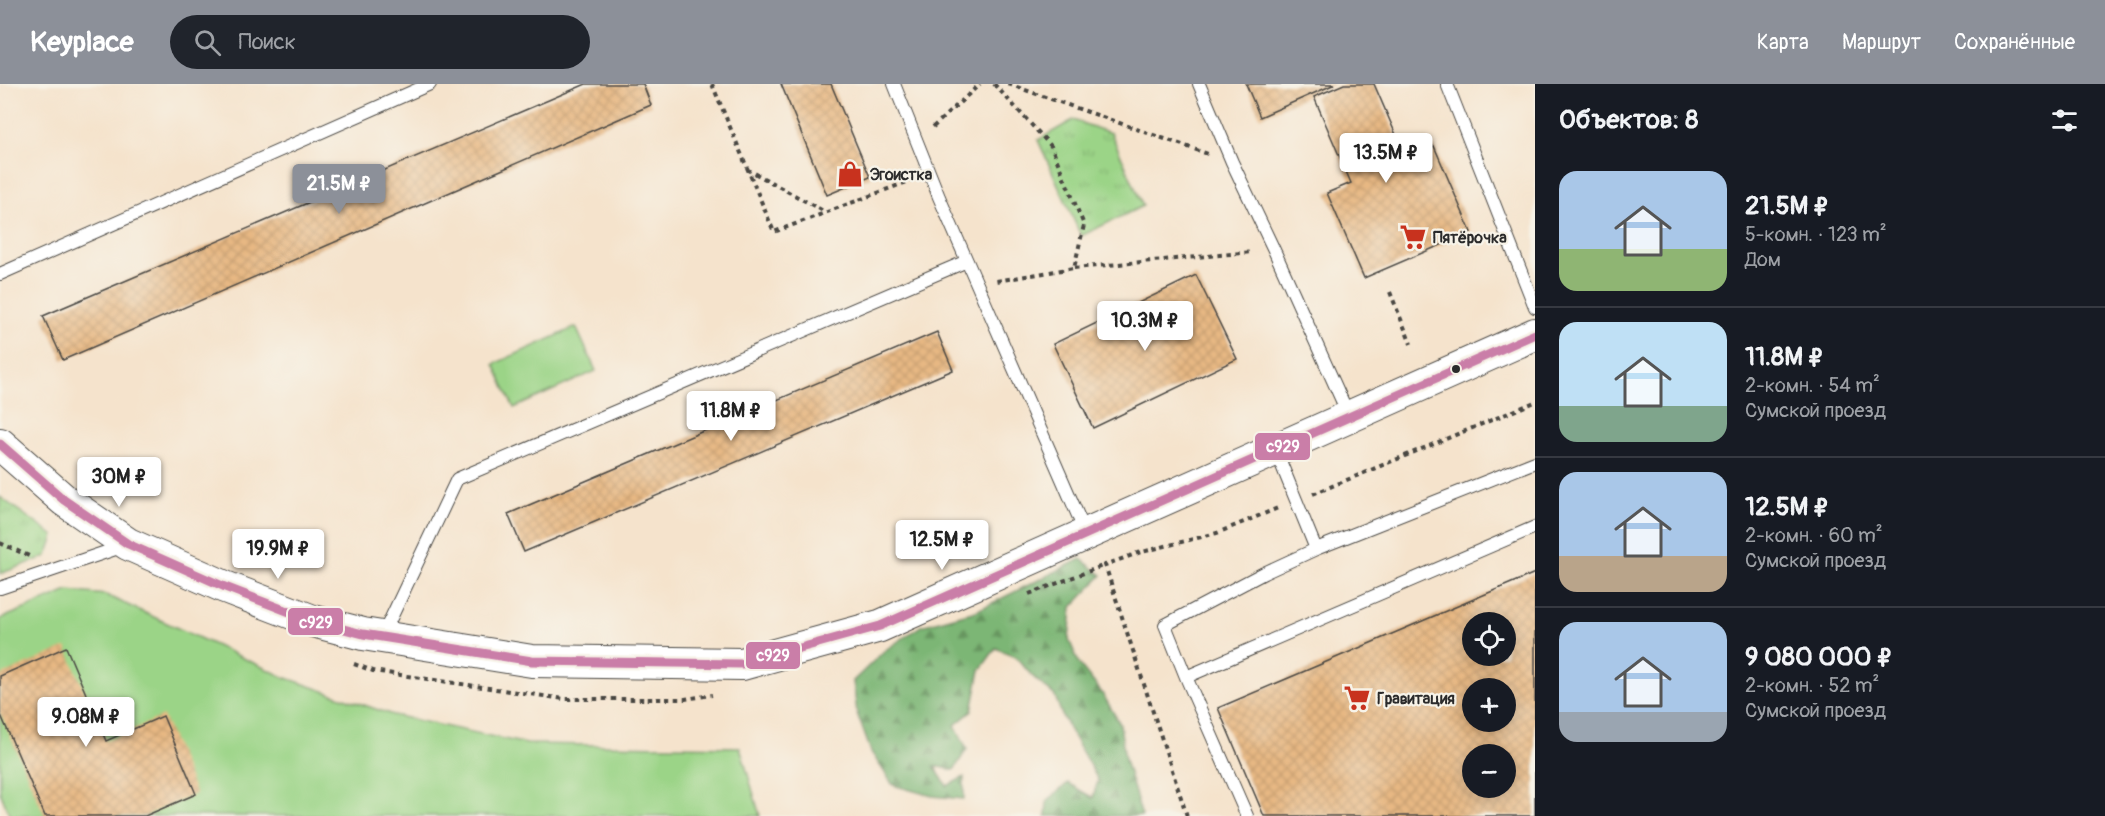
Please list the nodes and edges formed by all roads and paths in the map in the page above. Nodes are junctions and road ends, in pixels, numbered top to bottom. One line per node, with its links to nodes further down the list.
1 (430, 84): 17 (lane)
2 (712, 84): 11 (path)
3 (894, 84): 9 (lane)
4 (980, 84): 9 (path)
5 (994, 84): 16 (path)
6 (1008, 84): 10 (path)
7 (1199, 84): 10 (lane)
8 (1447, 84): 20 (lane)
9 (917, 142): 12 (lane)
10 (1232, 162): 14 (lane)
11 (747, 169): 13 (path); 13 (path)
12 (929, 173): 13 (path); 15 (lane)
13 (825, 213)
14 (1274, 250): 16 (path); 24 (lane)
15 (967, 261): 18 (lane); 34 (lane)
16 (1074, 268): 18 (path)
17 (0, 274)
18 (977, 284): 30 (lane)
19 (1390, 292): 22 (path)
20 (1535, 307)
21 (1535, 334): 24 (street)
22 (1411, 344)
23 (1535, 402): 28 (path)
24 (1349, 417): 26 (street)
25 (0, 444): 31 (street)
26 (1276, 450): 28 (lane); 30 (street)
27 (1535, 462): 32 (lane)
28 (1296, 500): 32 (lane); 36 (path)
29 (1535, 527): 35 (lane)
30 (1086, 535): 34 (street)
31 (128, 544): 33 (lane); 34 (street)
32 (1316, 549): 35 (lane)
33 (0, 588)
34 (382, 637)
35 (1185, 677): 37 (lane)
36 (1187, 816)
37 (1247, 816)

